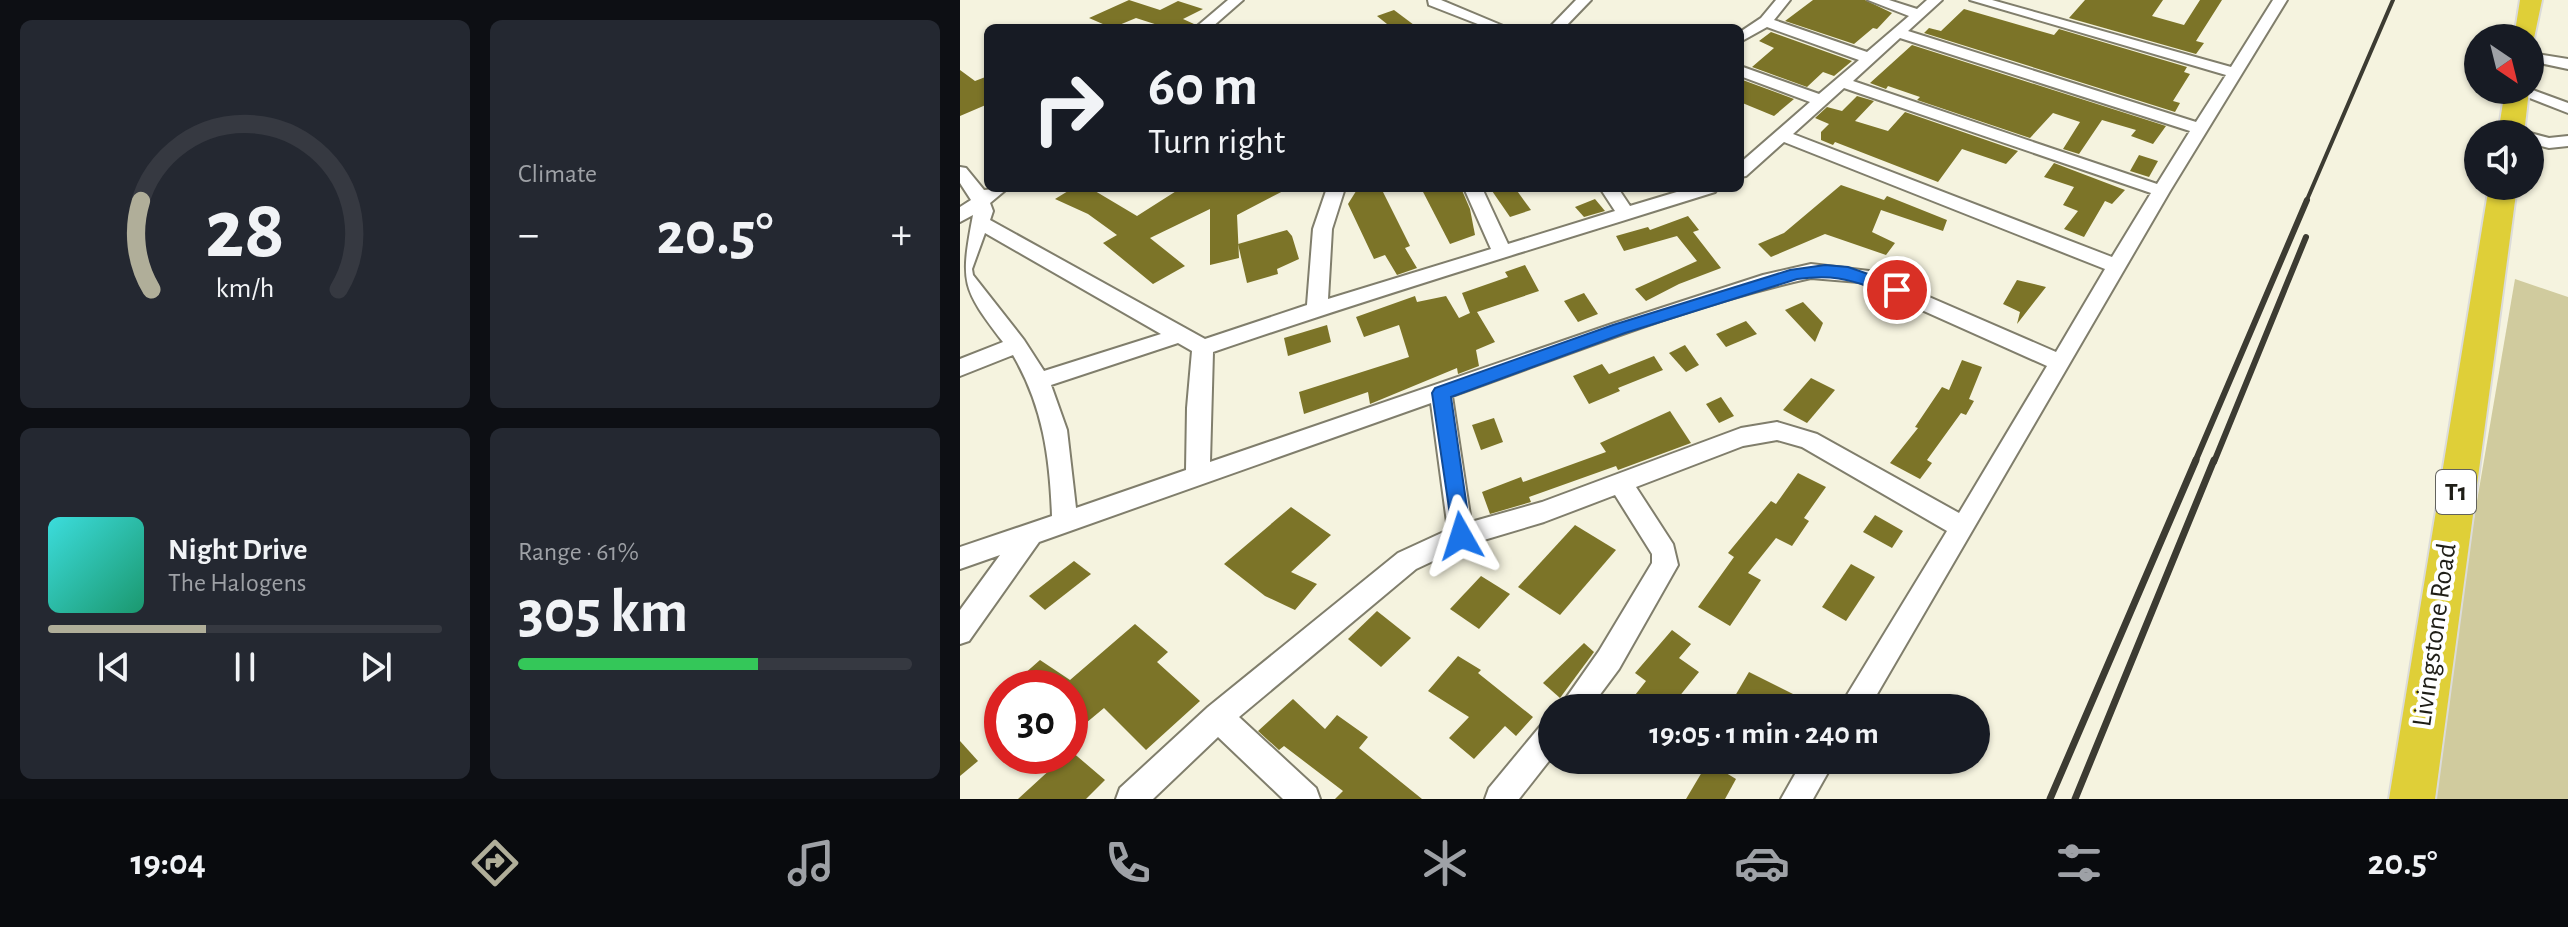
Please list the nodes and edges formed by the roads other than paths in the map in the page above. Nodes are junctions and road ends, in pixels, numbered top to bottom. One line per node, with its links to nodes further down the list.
1 (1208, 0): 10 (street)
2 (1584, 0): 15 (street)
3 (1783, 0): 12 (street)
4 (1875, 0): 11 (street)
5 (1935, 0): 11 (street)
6 (1977, 0): 23 (street)
7 (2280, 0): 23 (street)
8 (2531, 0): 16 (highway)
9 (1434, 2): 14 (street)
10 (1231, 4): 13 (street)
11 (1918, 14): 17 (street)
12 (1766, 21): 18 (street); 19 (street)
13 (1207, 24)
14 (1491, 24)
15 (1560, 24)
16 (2527, 24)
17 (1898, 33): 19 (street); 28 (street)
18 (1744, 35)
19 (1869, 58): 24 (street)
20 (2544, 60): 21 (street)
21 (2568, 64)
22 (1744, 72): 26 (street)
23 (2235, 73): 28 (street)
24 (1842, 82): 26 (street); 34 (street)
25 (2544, 100): 27 (street)
26 (1823, 101): 29 (street)
27 (2568, 108)
28 (2200, 129): 34 (street)
29 (1783, 136): 32 (street); 46 (street)
30 (2568, 141): 31 (street)
31 (2544, 142)
32 (1744, 165)
33 (960, 172): 41 (street)
34 (2161, 191): 46 (street)
35 (994, 192): 41 (street)
36 (1327, 192): 48 (street)
37 (1475, 192): 45 (street)
38 (1612, 192): 42 (street)
39 (1697, 192): 42 (street)
40 (2501, 200): 73 (highway, Livingstone Road / T1)
41 (982, 201): 43 (street); 44 (street)
42 (1627, 215): 45 (street)
43 (960, 216)
44 (982, 223): 47 (street); 49 (street)
45 (1502, 252): 48 (street)
46 (2117, 266): 52 (street)
47 (962, 276): 50 (street)
48 (1317, 309): 51 (street)
49 (1180, 335): 51 (street); 54 (street)
50 (1017, 345): 53 (street); 54 (street)
51 (1203, 348): 56 (street)
52 (2059, 362): 55 (street); 59 (street)
53 (960, 368)
54 (1039, 381): 58 (street)
55 (1441, 393): 56 (street); 61 (street)
56 (1198, 476): 58 (street)
57 (1621, 484): 59 (street); 61 (street); 64 (street)
58 (1065, 522): 60 (street)
59 (1963, 528): 65 (street)
60 (1030, 534): 62 (street); 63 (street)
61 (1461, 536): 66 (street)
62 (960, 558)
63 (960, 632)
64 (1583, 694)
65 (1862, 694)
66 (1218, 717): 69 (street); 70 (street)
67 (1538, 752): 71 (street)
68 (1811, 774): 72 (street)
69 (1131, 799)
70 (1305, 799)
71 (1500, 799)
72 (1796, 799)
73 (2412, 799)

